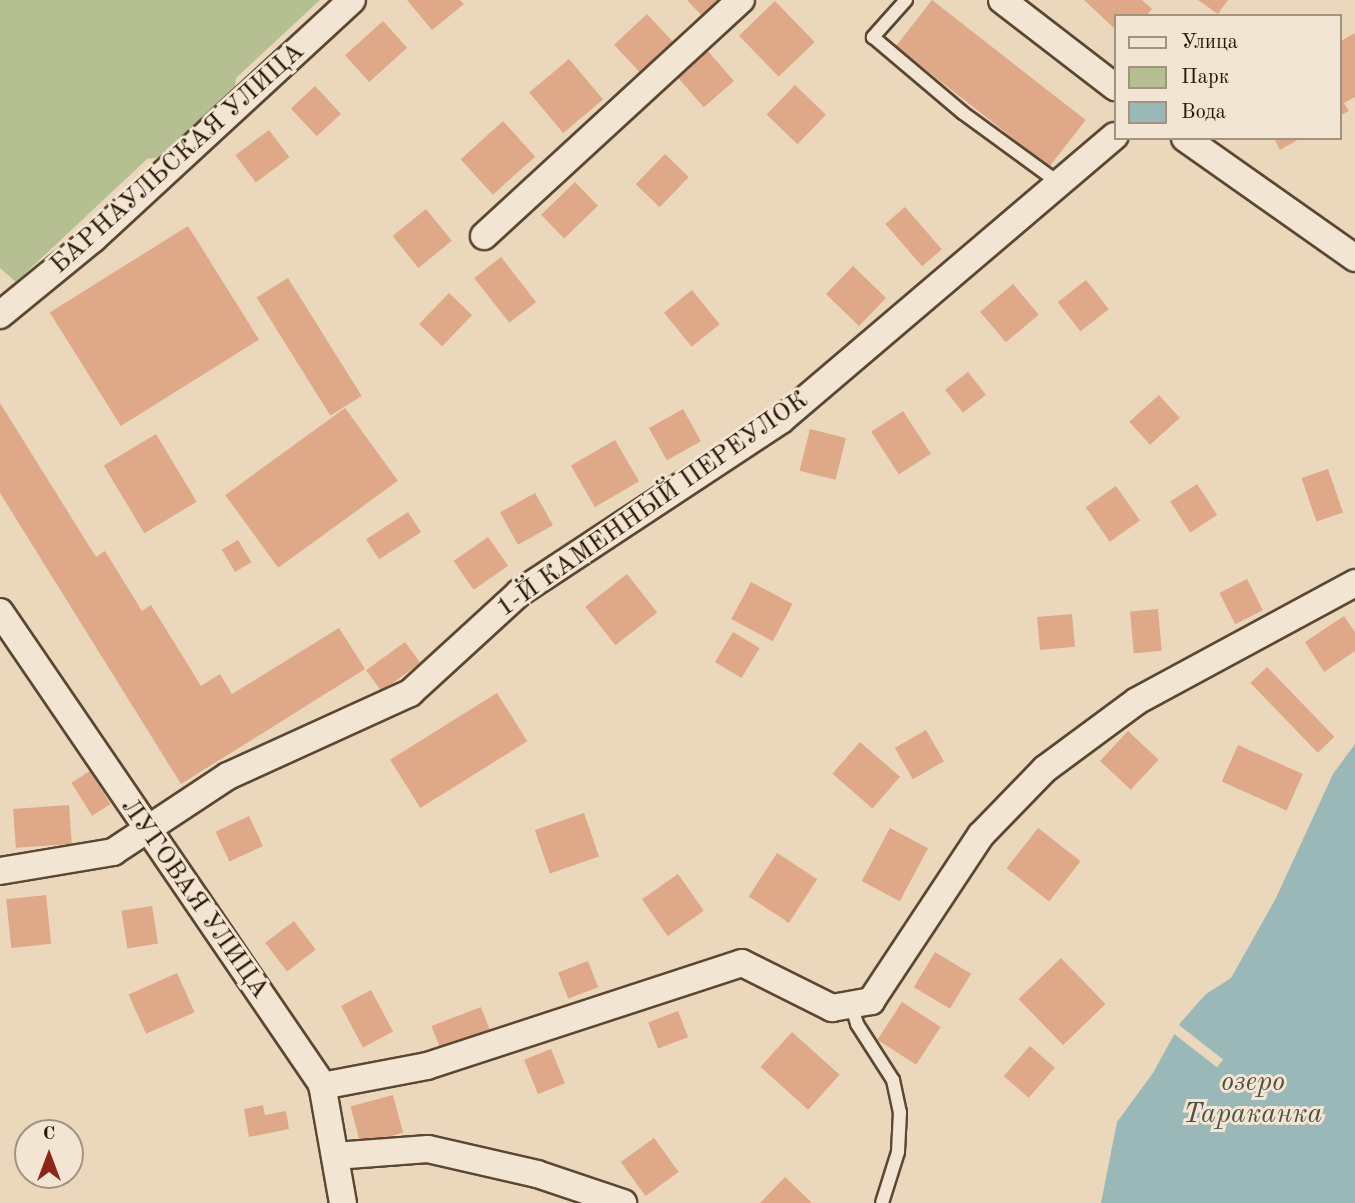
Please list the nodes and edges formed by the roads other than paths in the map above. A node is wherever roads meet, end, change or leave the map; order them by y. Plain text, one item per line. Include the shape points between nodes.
1 (352, 0) edge
2 (741, 0) edge
3 (906, 0) edge
4 (1002, 0) edge
5 (1114, 86) edge
6 (1114, 137) edge
7 (1188, 140) edge
8 (1059, 183) junction
9 (484, 236) dead end
10 (1355, 258) edge
11 (0, 315) edge
12 (1355, 583) edge
13 (0, 612) edge
14 (145, 830) junction
15 (0, 870) edge
16 (851, 1004) junction
17 (322, 1086) junction
18 (335, 1156) junction
19 (343, 1203) edge
20 (623, 1203) edge
21 (882, 1203) edge

1 - 11 street, БАРНАУЛЬСКАЯ УЛИЦА via 93,239
2 - 9 street
3 - 8 lane via 873,37 963,113
4 - 5 street
6 - 8 street, 1-Й КАМЕННЫЙ ПЕРЕУЛОК
7 - 10 street
8 - 14 street, 1-Й КАМЕННЫЙ ПЕРЕУЛОК via 781,420 519,593 410,693 228,776
12 - 16 street via 1137,701 1045,769 981,835 871,1001
13 - 14 street, ЛУГОВАЯ УЛИЦА
14 - 15 street, 1-Й КАМЕННЫЙ ПЕРЕУЛОК via 113,852
14 - 17 street, ЛУГОВАЯ УЛИЦА
16 - 17 street via 832,1008 742,962 426,1066
16 - 21 lane via 857,1024 892,1080 900,1112 898,1152
17 - 18 street, ЛУГОВАЯ УЛИЦА
18 - 19 street, ЛУГОВАЯ УЛИЦА
18 - 20 street via 428,1149 537,1174

